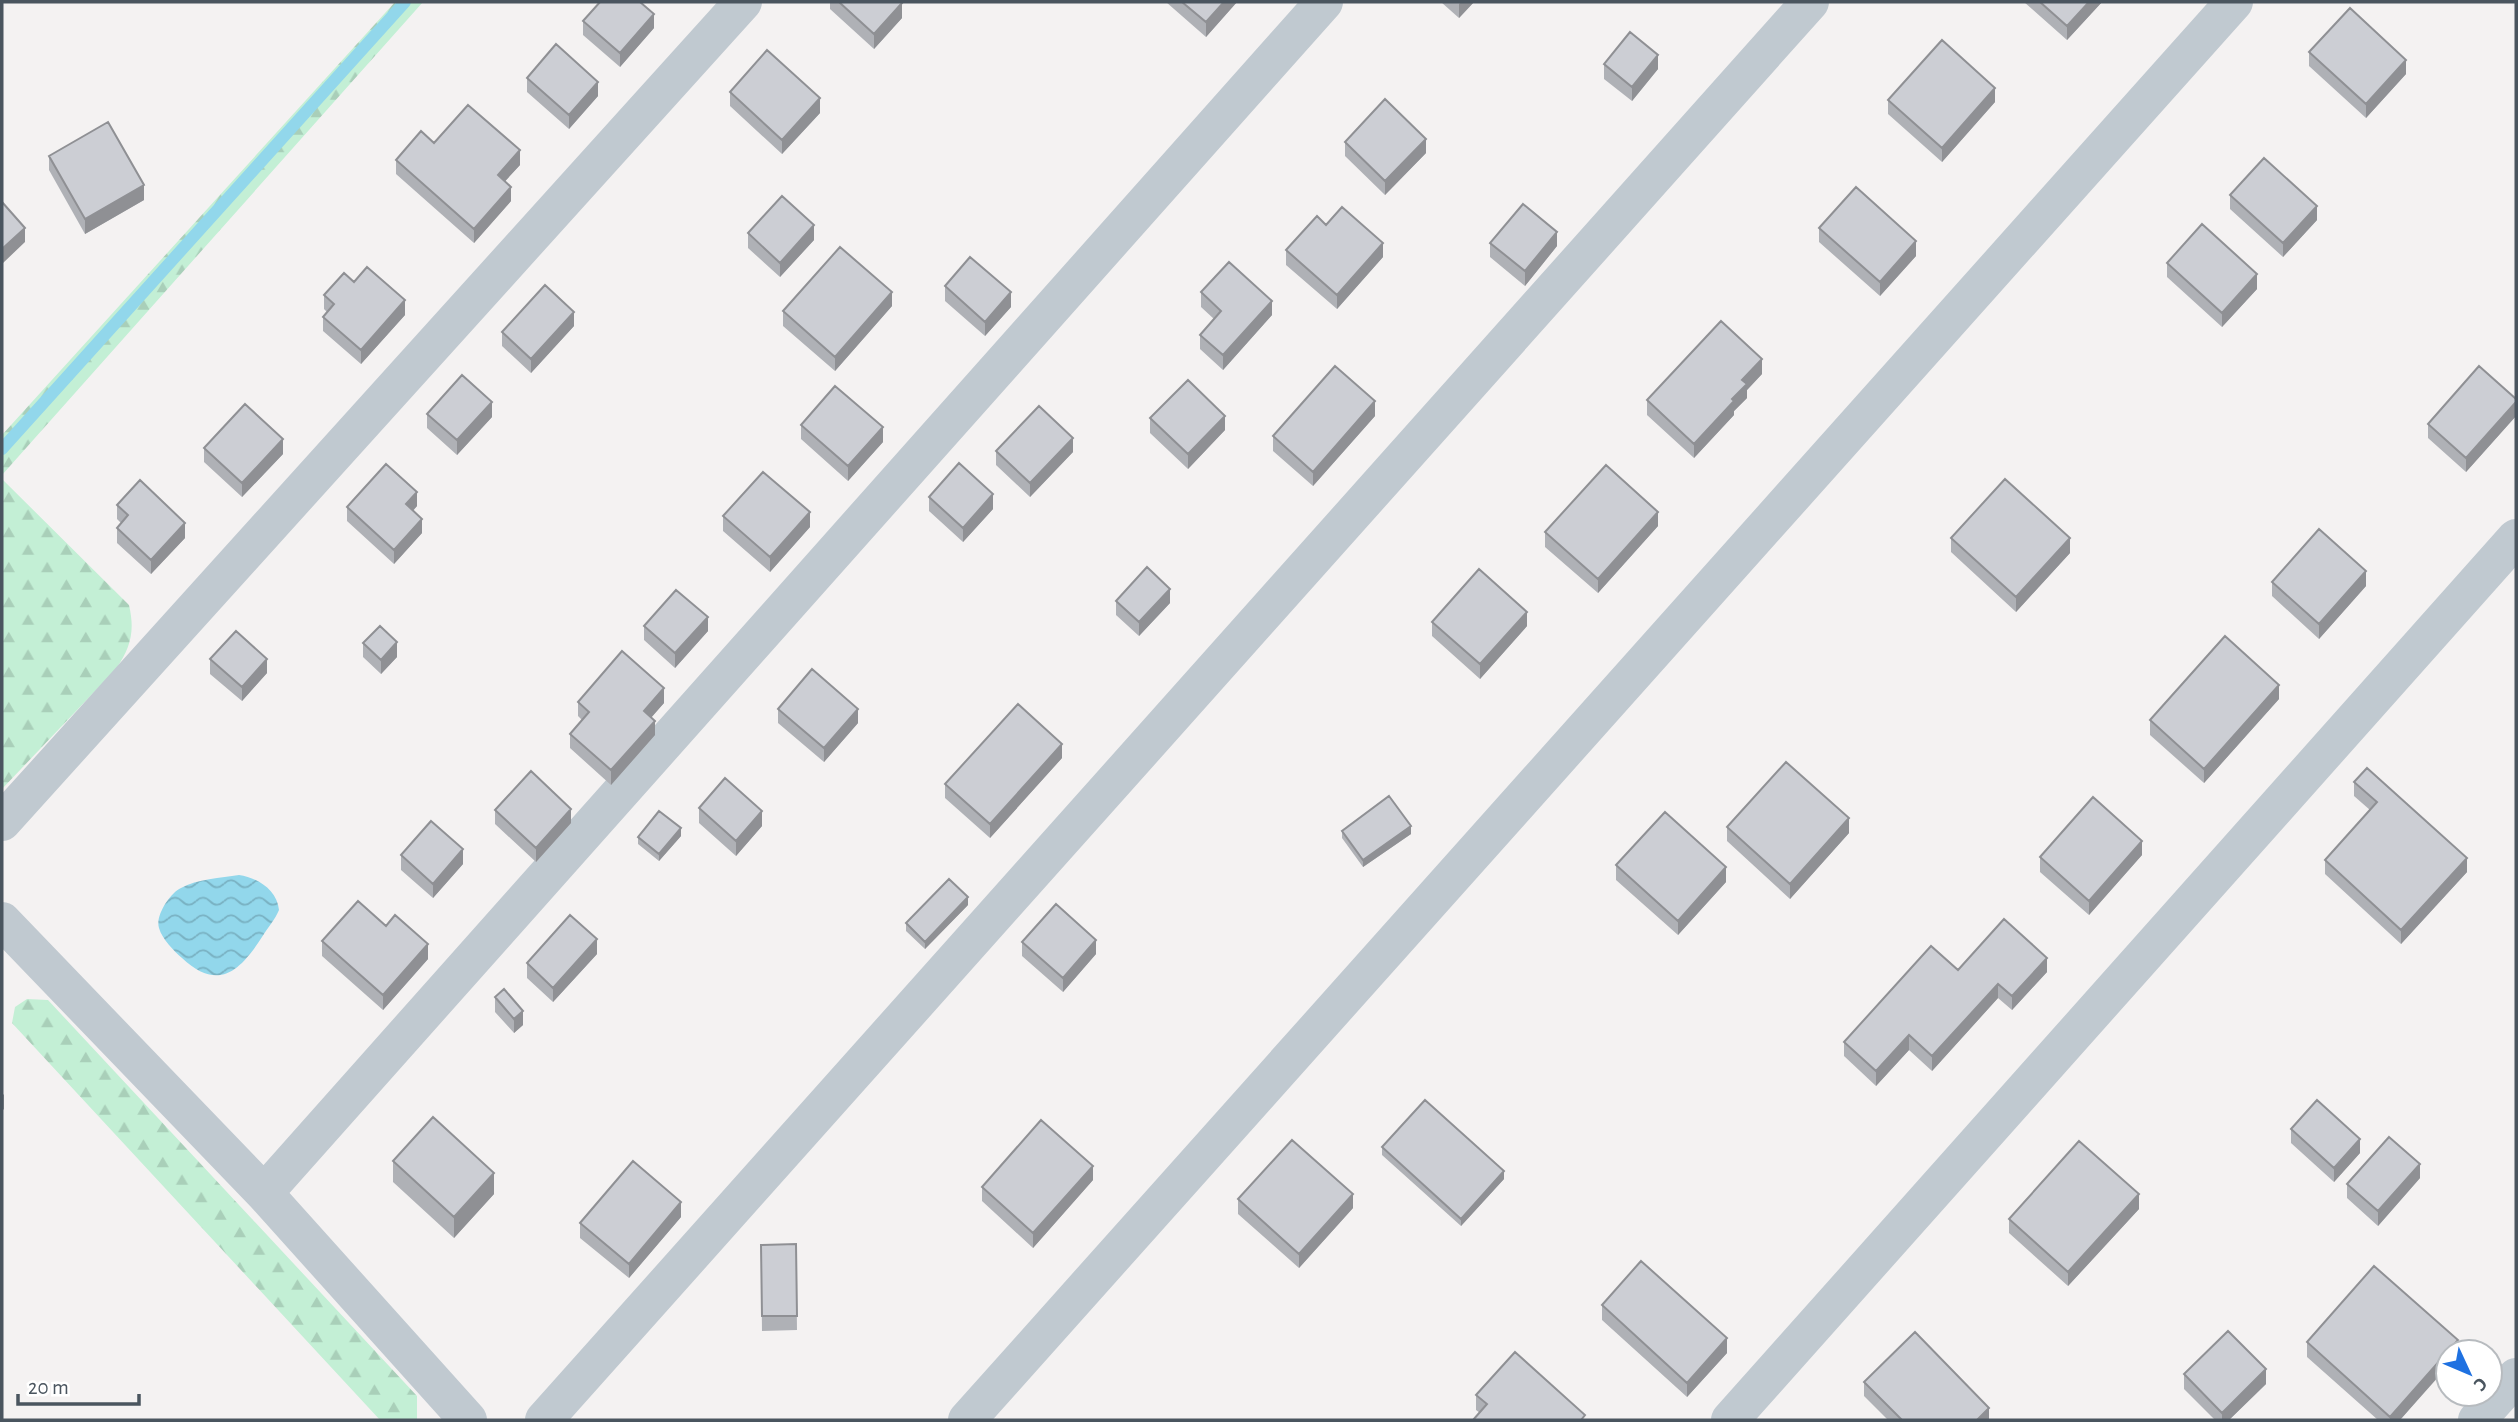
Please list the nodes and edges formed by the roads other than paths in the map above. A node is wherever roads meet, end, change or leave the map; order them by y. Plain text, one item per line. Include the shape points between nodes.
1 (743, 2) edge
2 (1324, 2) edge
3 (1810, 2) edge
4 (2234, 2) edge
5 (2516, 538) edge
6 (2, 822) edge
7 (2, 923) edge
8 (264, 1193) junction
9 (2516, 1377) edge
10 (468, 1420) edge
11 (544, 1420) edge
12 (967, 1420) edge
13 (1730, 1420) edge
14 (2477, 1420) edge

1 - 6 street
2 - 8 street
3 - 11 street
4 - 12 street
5 - 13 street
7 - 8 street
8 - 10 street
9 - 14 street

